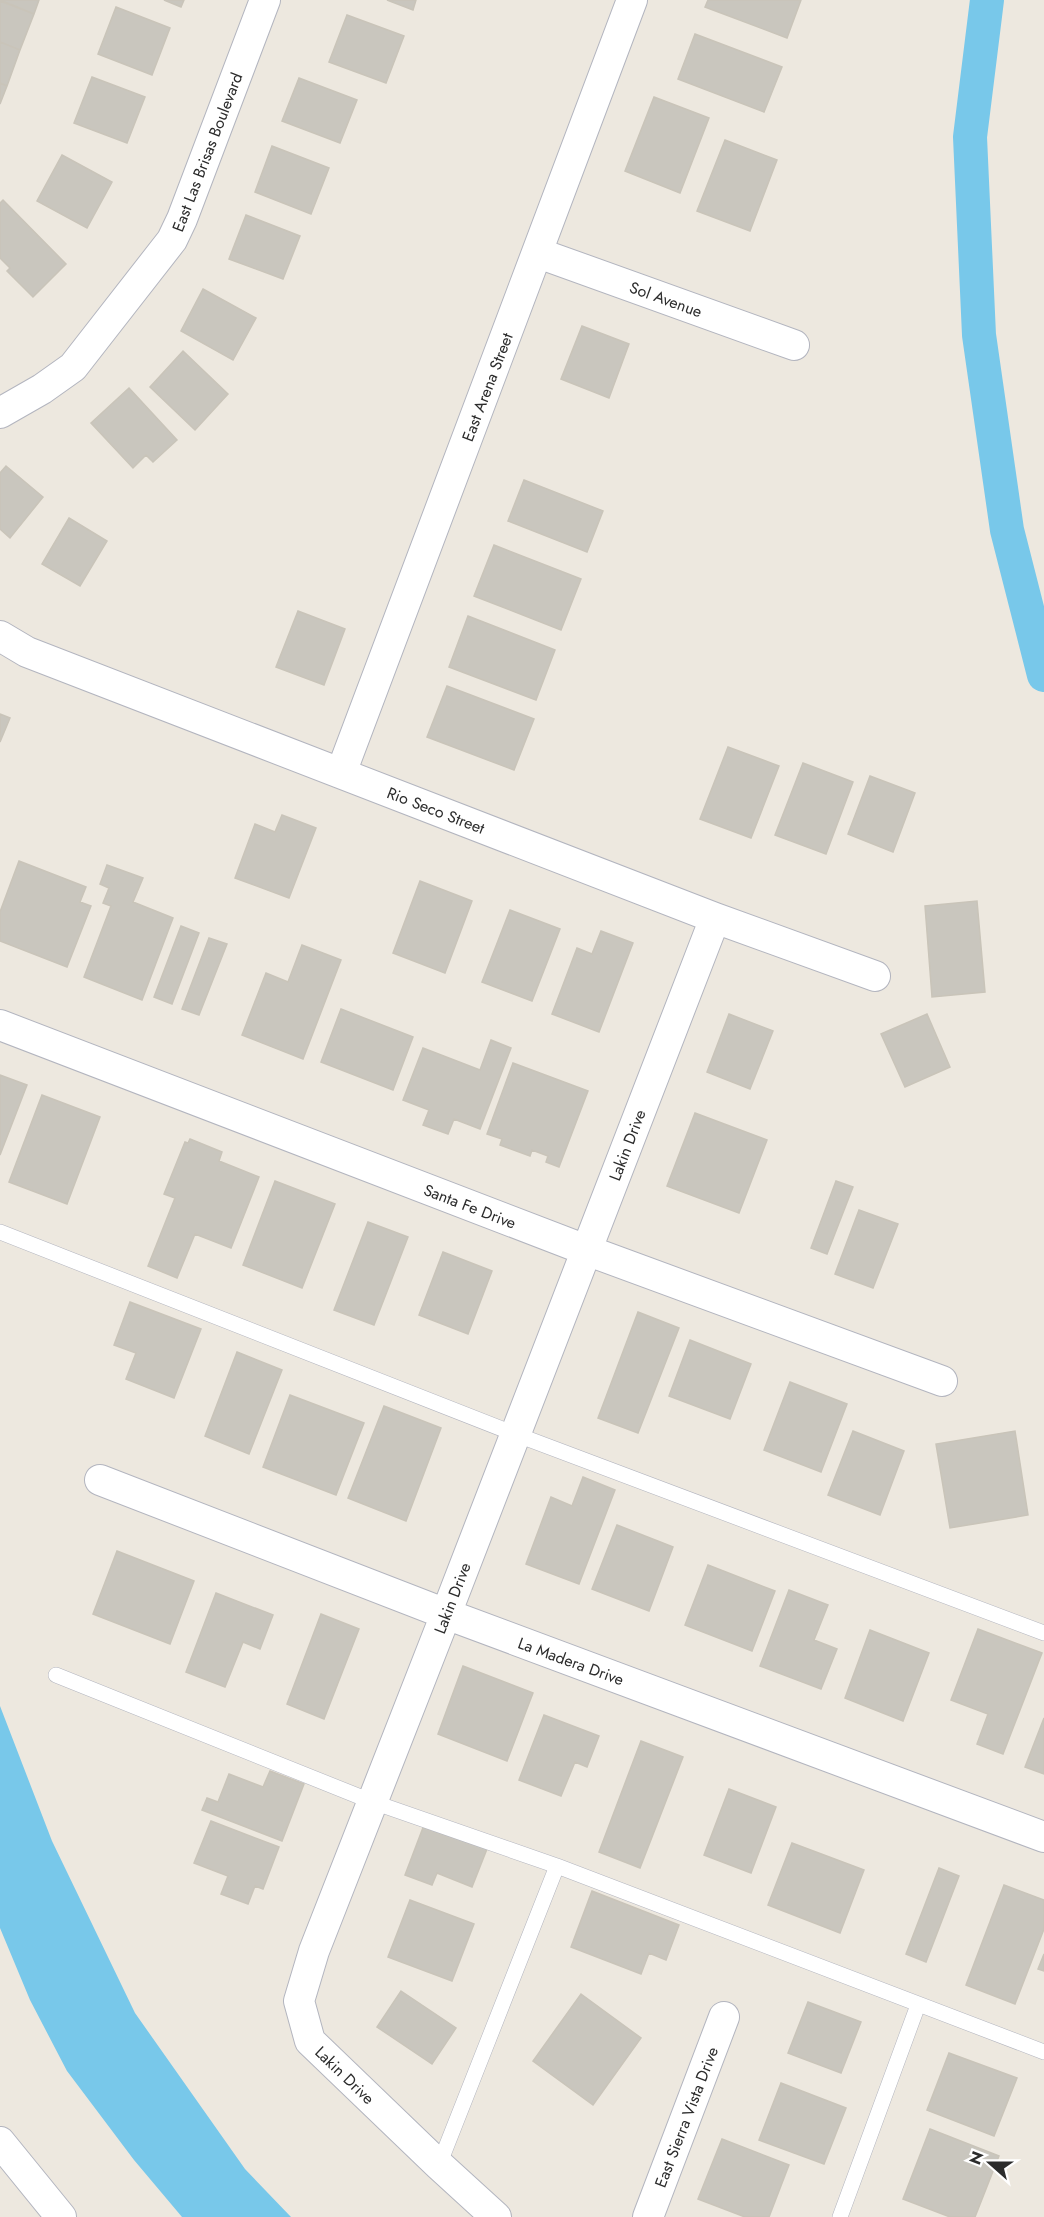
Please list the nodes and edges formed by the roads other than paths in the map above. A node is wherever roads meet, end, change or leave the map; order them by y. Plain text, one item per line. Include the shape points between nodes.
1 (265, 0) edge
2 (632, 0) edge
3 (538, 253) junction
4 (794, 345) dead end
5 (0, 414) edge
6 (0, 636) edge
7 (341, 773) junction
8 (715, 918) junction
9 (875, 976) dead end
10 (0, 1025) edge
11 (0, 1232) edge
12 (586, 1251) junction
13 (942, 1382) dead end
14 (514, 1434) junction
15 (100, 1480) dead end
16 (446, 1614) junction
17 (1044, 1633) edge
18 (56, 1675) dead end
19 (373, 1802) junction
20 (1044, 1837) edge
21 (557, 1866) junction
22 (918, 2005) junction
23 (724, 2017) dead end
24 (1044, 2052) edge
25 (0, 2142) edge
26 (439, 2165) junction
27 (61, 2217) edge
28 (496, 2217) edge
29 (648, 2217) edge
30 (840, 2217) edge

1 - 5 street, East Las Brisas Boulevard via 172,240 73,367
2 - 3 street, East Arena Street
3 - 4 street, Sol Avenue
3 - 7 street, East Arena Street
6 - 7 street, Rio Seco Street via 27,652
7 - 8 street, Rio Seco Street
8 - 9 street, Rio Seco Street
8 - 12 street, Lakin Drive
10 - 12 street, Santa Fe Drive
11 - 14 lane
12 - 13 street, Santa Fe Drive
12 - 14 street, Lakin Drive
14 - 16 street, Lakin Drive
14 - 17 lane
15 - 16 street, La Madera Drive
16 - 19 street, Lakin Drive
16 - 20 street, La Madera Drive
18 - 19 lane
19 - 21 lane
19 - 26 street, Lakin Drive via 314,1951 299,2001 310,2041
21 - 22 lane
21 - 26 lane
22 - 24 lane
22 - 30 lane
23 - 29 street, East Sierra Vista Drive
25 - 27 street
26 - 28 street, Lakin Drive

